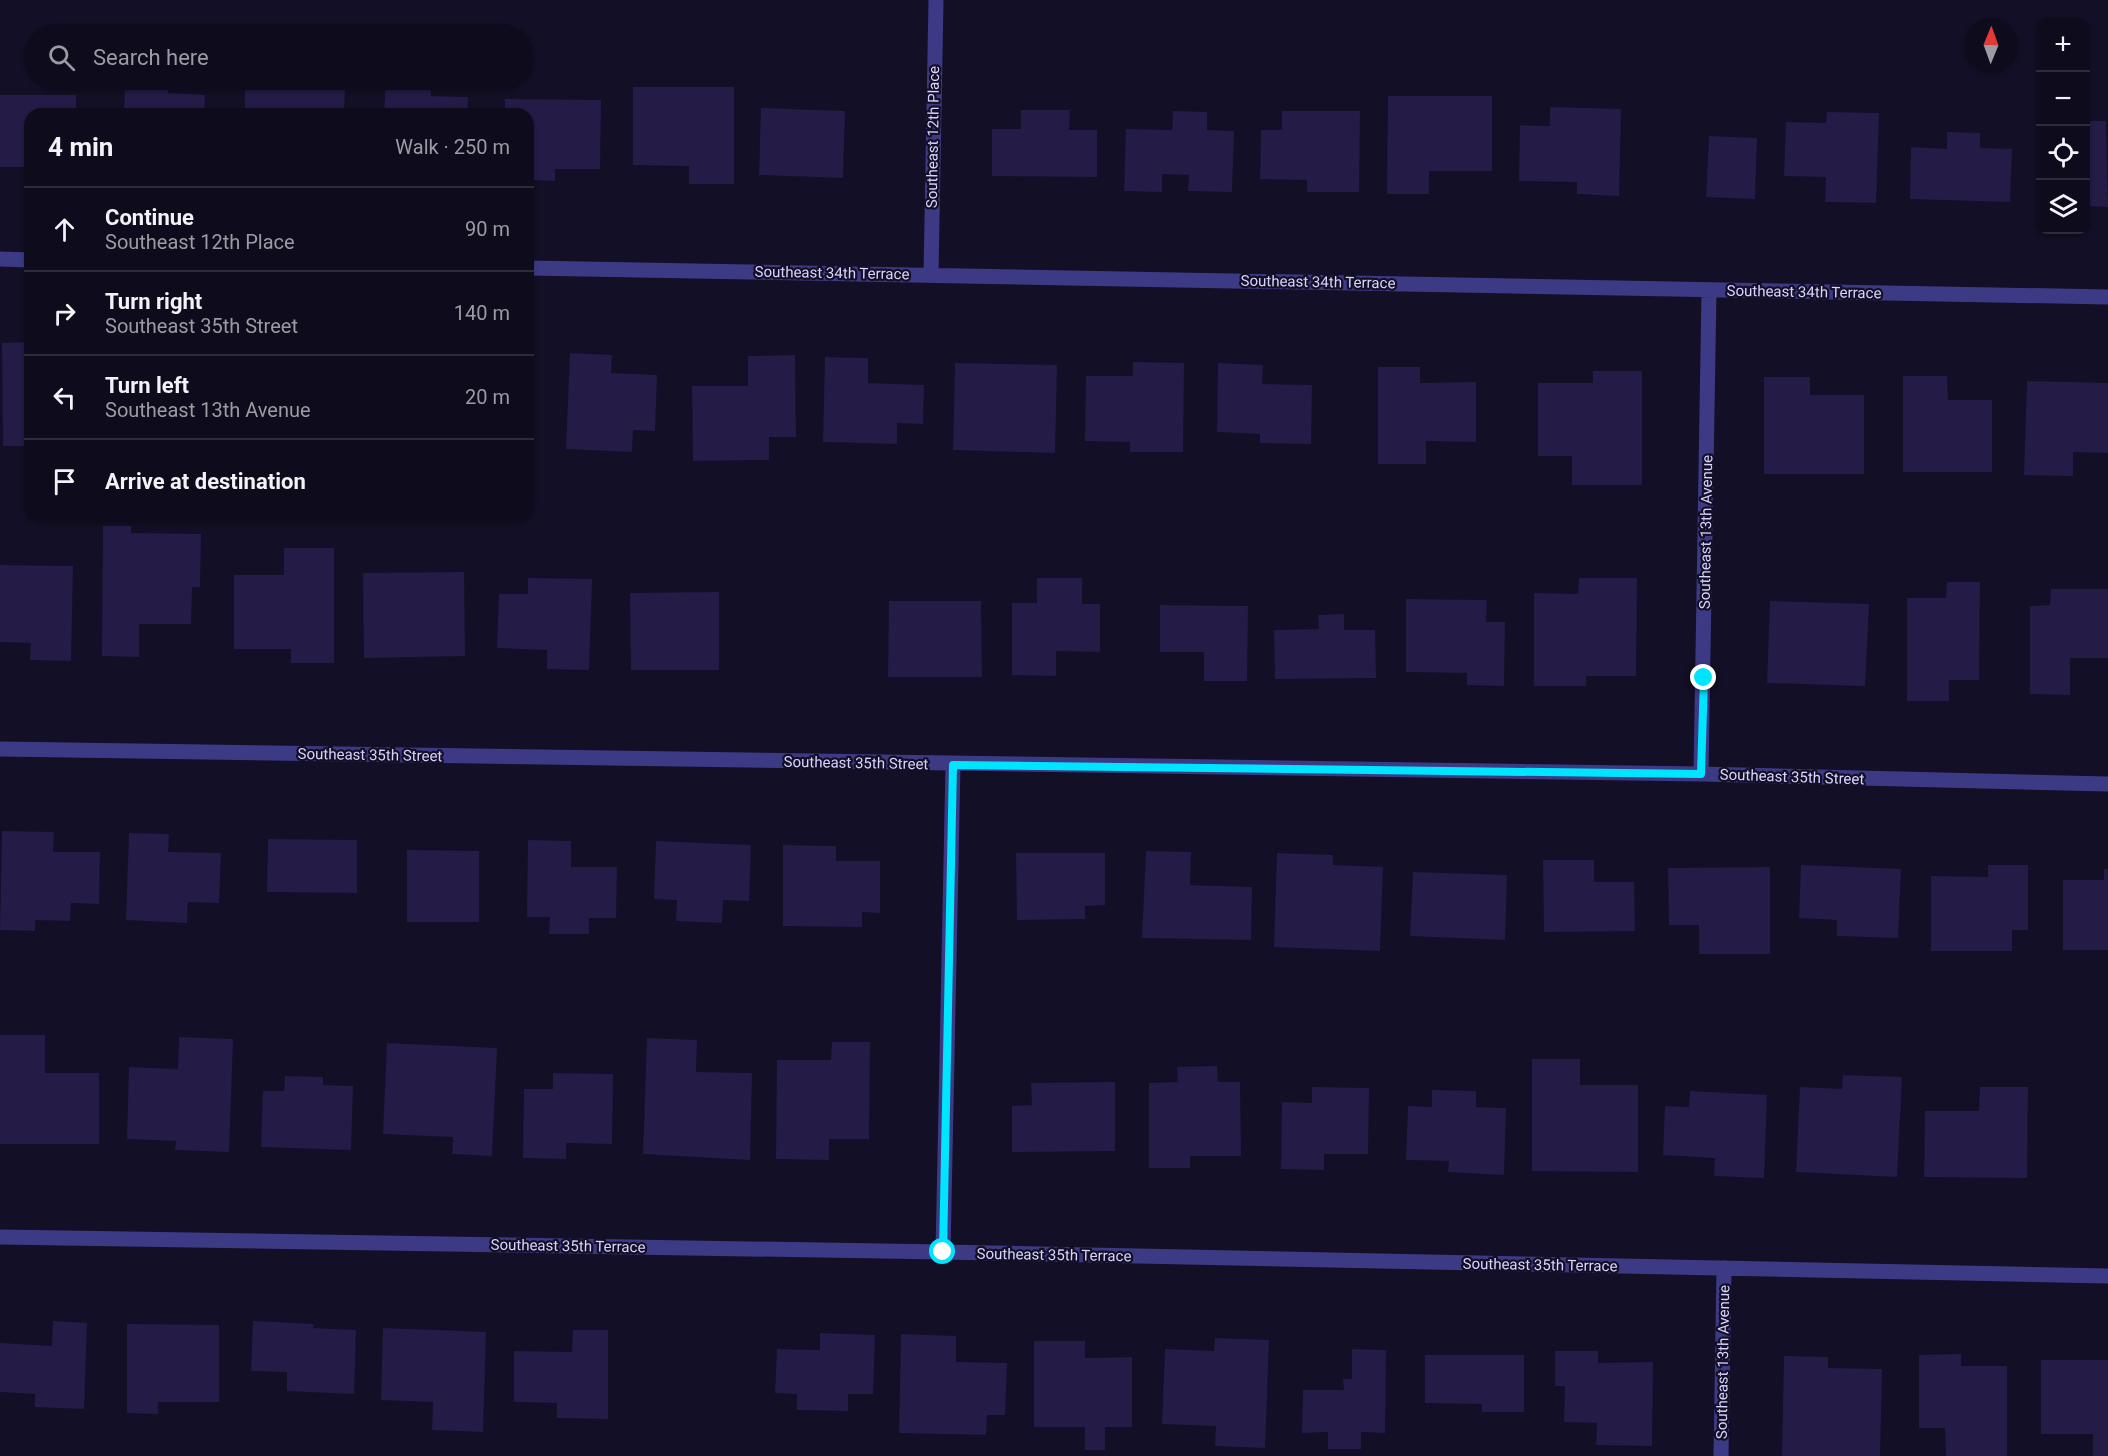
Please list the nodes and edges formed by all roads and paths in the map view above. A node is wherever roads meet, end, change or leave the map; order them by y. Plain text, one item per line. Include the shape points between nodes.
1 (936, 0) edge
2 (0, 259) edge
3 (24, 260) edge
4 (534, 268) edge
5 (931, 275) junction
6 (1708, 290) junction
7 (2108, 297) edge
8 (0, 749) edge
9 (953, 765) junction
10 (1701, 774) junction
11 (2108, 784) edge
12 (0, 1237) edge
13 (943, 1252) junction
14 (1724, 1268) junction
15 (2108, 1276) edge
16 (1721, 1456) edge

1 - 5 street, Southeast 12th Place
2 - 3 street
4 - 5 street, Southeast 34th Terrace
5 - 6 street, Southeast 34th Terrace
6 - 7 street, Southeast 34th Terrace
6 - 10 street, Southeast 13th Avenue
8 - 9 street, Southeast 35th Street
9 - 10 street, Southeast 35th Street
9 - 13 street
10 - 11 street, Southeast 35th Street
12 - 13 street, Southeast 35th Terrace
13 - 14 street, Southeast 35th Terrace
14 - 15 street, Southeast 35th Terrace
14 - 16 street, Southeast 13th Avenue

